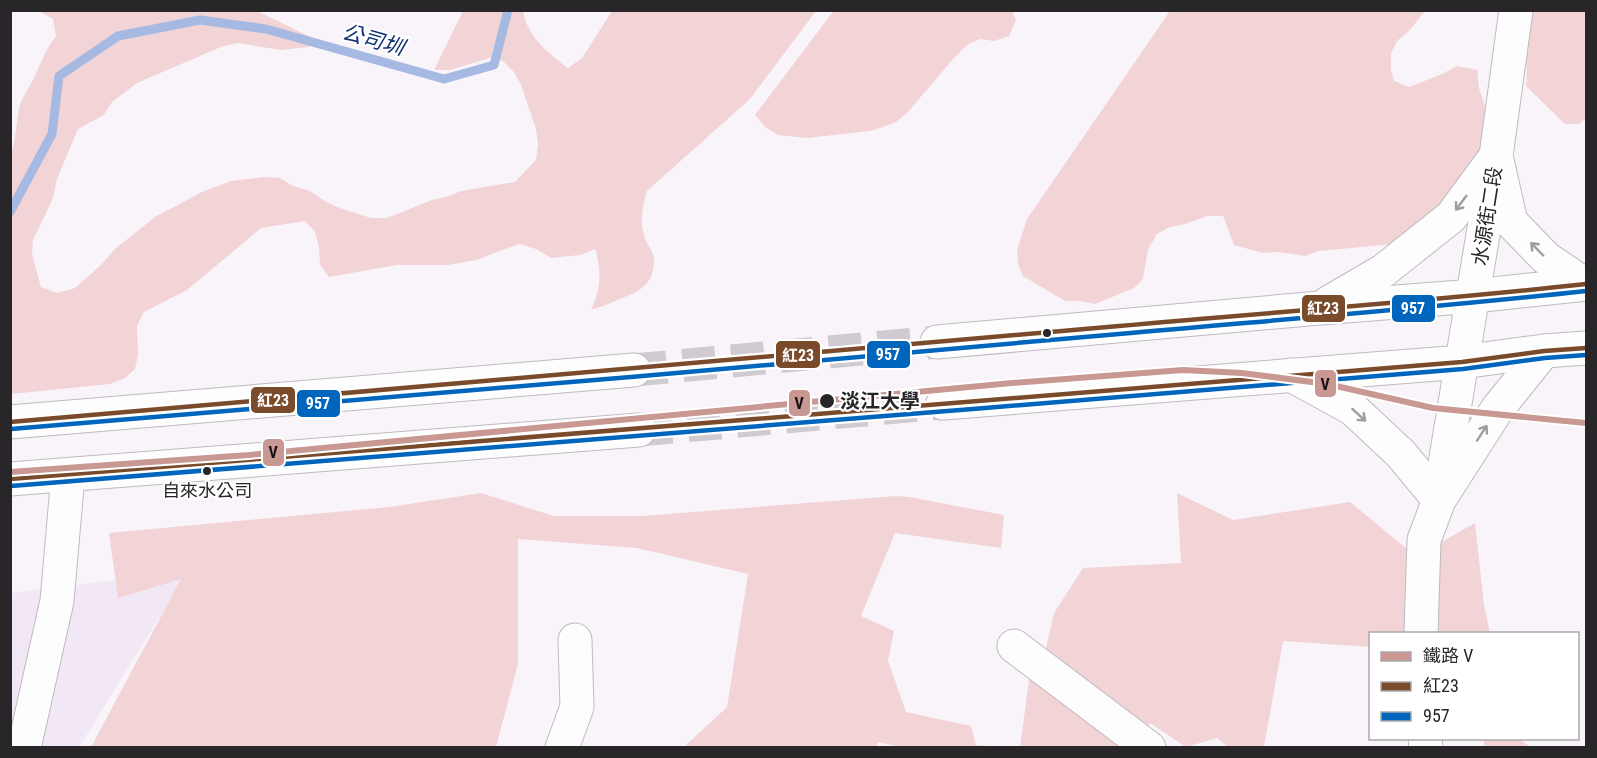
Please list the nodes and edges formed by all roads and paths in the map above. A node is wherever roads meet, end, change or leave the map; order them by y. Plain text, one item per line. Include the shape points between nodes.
1 (1516, 10) edge
2 (1496, 156) junction
3 (1585, 284) edge
4 (1474, 296) junction
5 (1320, 308) junction
6 (937, 342) tunnel mouth
7 (1587, 348) edge
8 (1544, 351) junction
9 (1462, 362) junction
10 (634, 370) tunnel mouth
11 (1291, 375) junction
12 (943, 403) tunnel mouth
13 (10, 422) edge
14 (639, 430) tunnel mouth
15 (68, 475) junction
16 (10, 479) edge
17 (1439, 500) junction
18 (1421, 632) edge
19 (575, 640) dead end
20 (1014, 646) dead end
21 (24, 747) edge
22 (562, 747) edge
23 (1149, 747) edge

1 - 2 main road, 水源街二段
3 -> 2 main road via 1546,258 1511,222
2 - 4 main road, 水源街二段
2 -> 5 main road via 1451,217 1383,271
3 - 4 main road
4 - 5 main road
4 - 9 main road, 水源街二段
5 - 6 main road
7 - 8 main road
8 - 9 main road
17 -> 8 main road via 1498,408
9 - 11 main road
9 - 17 main road, 水源街二段
10 - 13 main road
11 - 12 main road
11 -> 17 main road via 1353,409 1401,454
14 - 15 main road
15 - 16 main road
15 - 21 main road via 57,601
17 - 18 main road, 水源街二段 via 1424,540
19 - 22 main road via 576,707
20 - 23 main road

